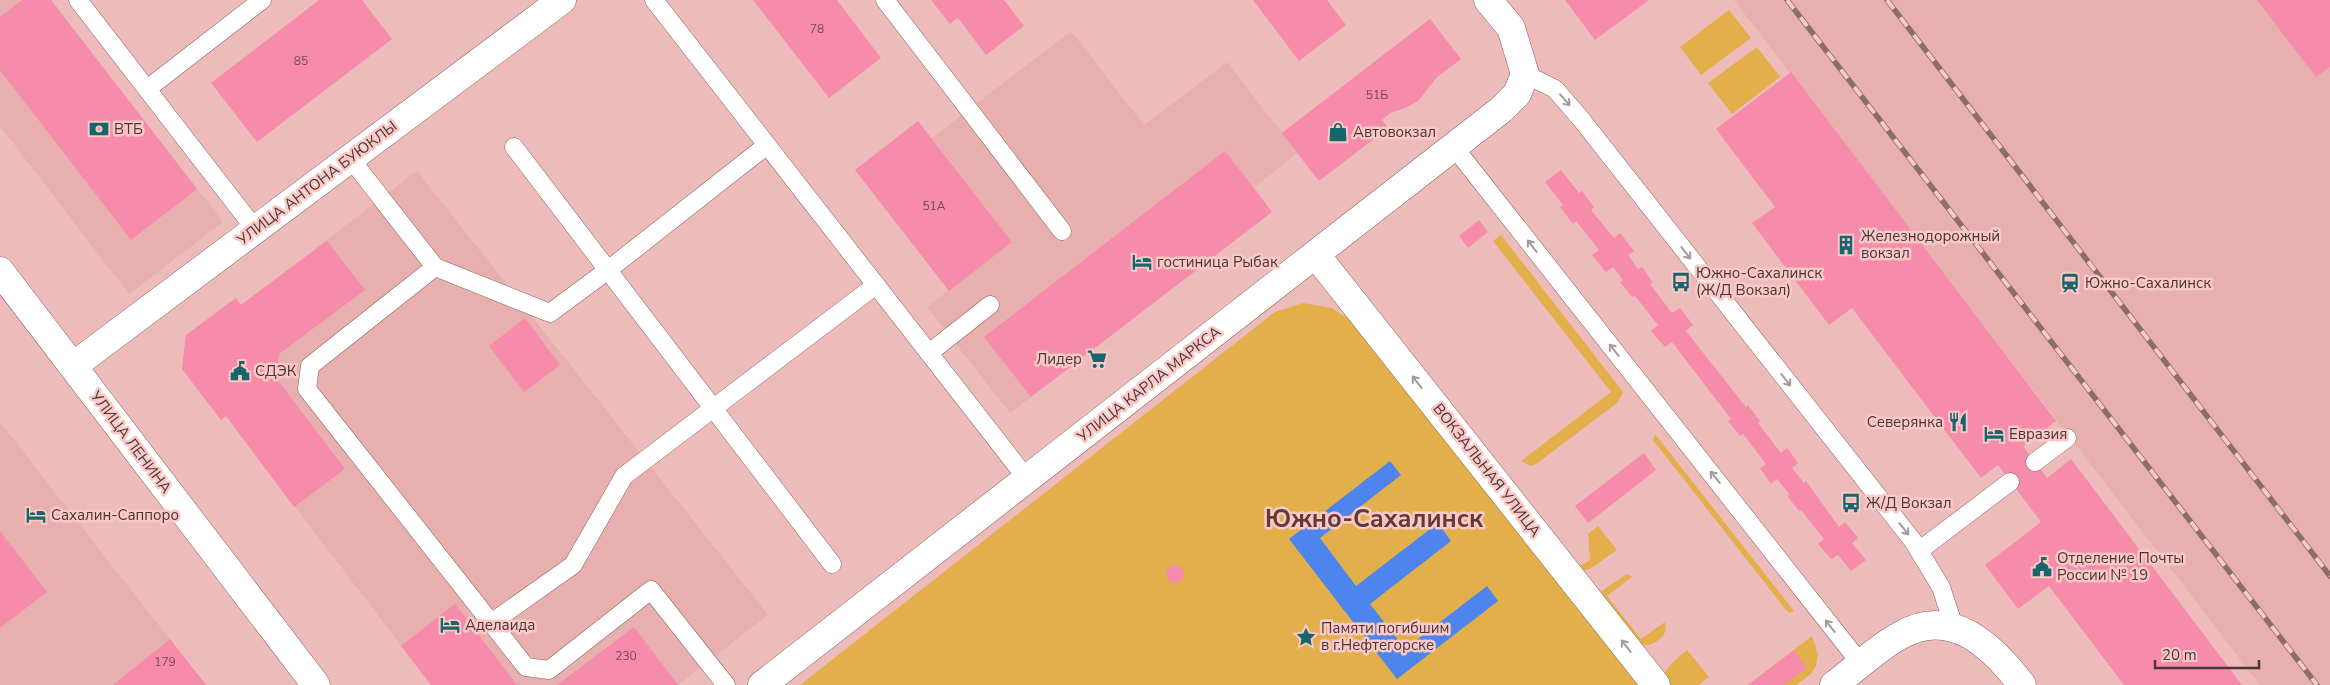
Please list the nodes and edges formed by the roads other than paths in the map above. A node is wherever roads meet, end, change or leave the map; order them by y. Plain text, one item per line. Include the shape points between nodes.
1 (78, 0) edge
2 (262, 0) edge
3 (562, 0) edge
4 (654, 0) edge
5 (885, 0) edge
6 (1488, 0) edge
7 (1525, 74) junction
8 (147, 89) junction
9 (767, 145) junction
10 (514, 147) dead end
11 (1454, 147) junction
12 (350, 158) junction
13 (255, 229) junction
14 (1062, 231) dead end
15 (1316, 255) junction
16 (435, 267) junction
17 (608, 270) junction
18 (0, 271) edge
19 (876, 285) junction
20 (990, 305) dead end
21 (929, 353) junction
22 (73, 366) junction
23 (714, 408) junction
24 (2067, 438) dead end
25 (2035, 462) dead end
26 (1027, 479) junction
27 (2010, 482) dead end
28 (1920, 550) junction
29 (832, 564) dead end
30 (492, 623) junction
31 (1954, 627) junction
32 (1861, 664) junction
33 (316, 685) edge
34 (726, 685) edge
35 (762, 685) edge
36 (1656, 685) edge
37 (1834, 685) edge
38 (2022, 685) edge

1 - 8 lane
2 - 8 lane
3 - 12 street, УЛИЦА АНТОНА БУЮКЛЫ
4 - 9 lane
5 - 14 lane
6 - 7 street via 1511,28
7 - 11 street, УЛИЦА КАРЛА МАРКСА via 1517,94
7 -> 28 lane via 1555,89 1581,119
8 - 13 lane
9 - 17 lane
9 - 19 lane
10 - 17 lane
11 - 15 street, УЛИЦА КАРЛА МАРКСА
32 -> 11 lane
12 - 13 street, УЛИЦА АНТОНА БУЮКЛЫ
12 - 16 lane
13 - 22 street, УЛИЦА АНТОНА БУЮКЛЫ
15 - 26 street, УЛИЦА КАРЛА МАРКСА
36 -> 15 street, ВОКЗАЛЬНАЯ УЛИЦА
16 - 17 lane via 550,313
16 - 30 lane via 310,366 307,388
17 - 23 lane
18 - 22 street, УЛИЦА ЛЕНИНА
19 - 21 lane
19 - 23 lane
20 - 21 lane
21 - 26 lane
22 - 33 street, УЛИЦА ЛЕНИНА
23 - 29 lane
23 - 30 lane via 624,476 573,565
24 - 25 lane
26 - 35 street, УЛИЦА КАРЛА МАРКСА
27 - 28 lane
28 - 31 lane via 1940,587
30 - 34 lane via 526,667 549,670 651,590
31 - 32 street via 1928,626 1902,634
31 - 38 street via 1984,643
32 - 37 street

